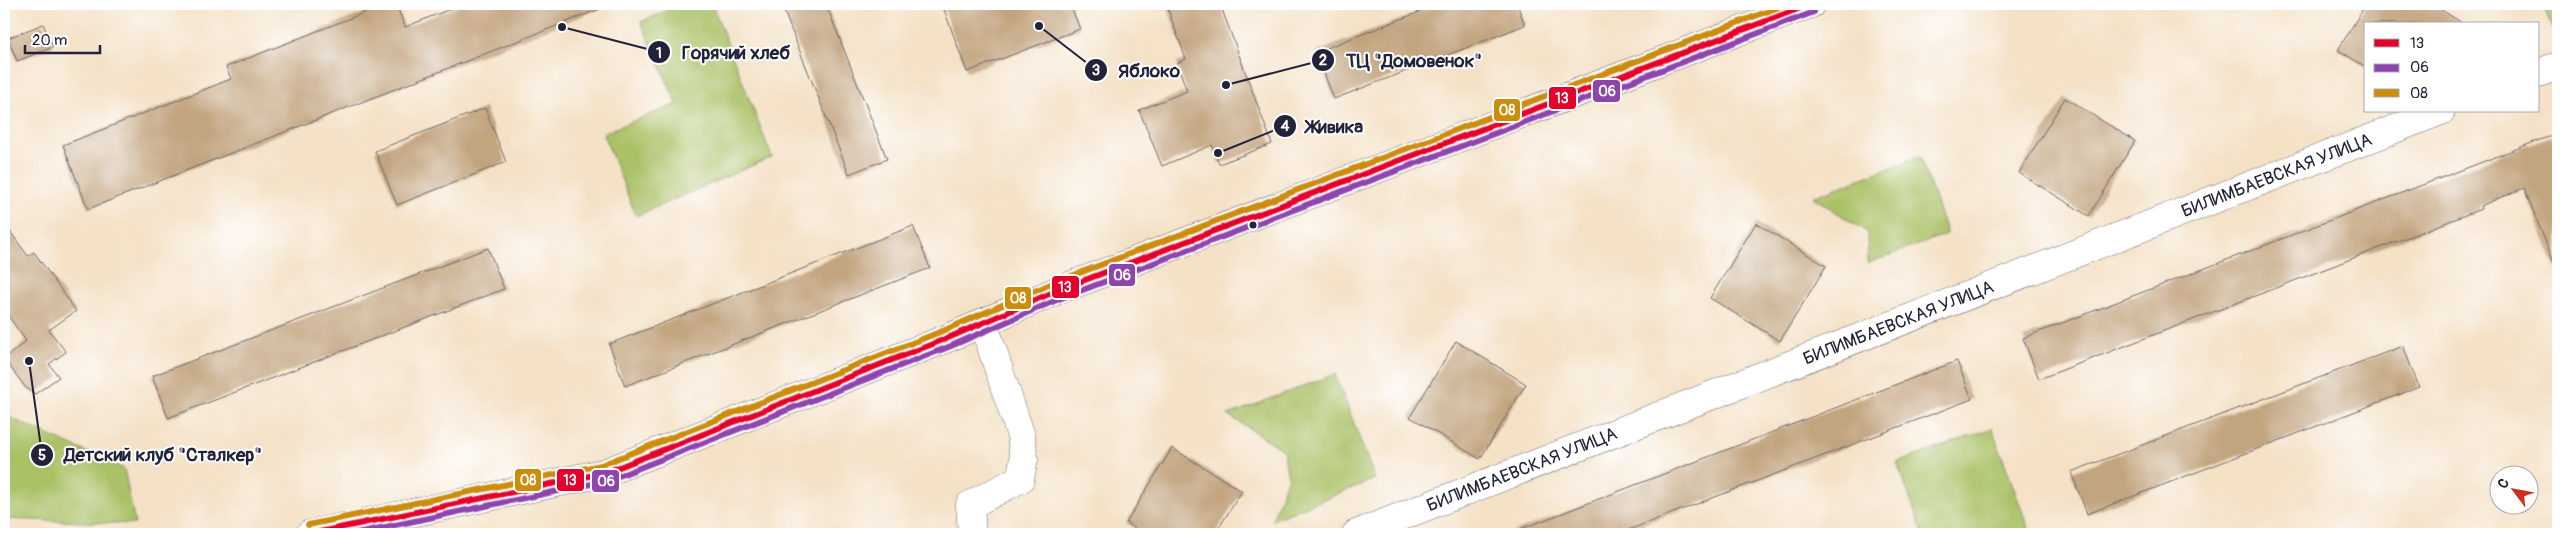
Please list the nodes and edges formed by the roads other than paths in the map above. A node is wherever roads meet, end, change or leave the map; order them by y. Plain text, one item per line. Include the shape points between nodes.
1 (1811, 4) edge
2 (2558, 66) edge
3 (2540, 72) edge
4 (2438, 112) edge
5 (983, 322) junction
6 (310, 534) edge
7 (972, 534) edge
8 (1356, 534) edge

1 - 5 main road via 1343,181
2 - 3 main road
4 - 8 main road, БИЛИМБАЕВСКАЯ УЛИЦА
5 - 6 main road via 604,473
5 - 7 main road via 1021,436 1024,459 1020,479 970,505

